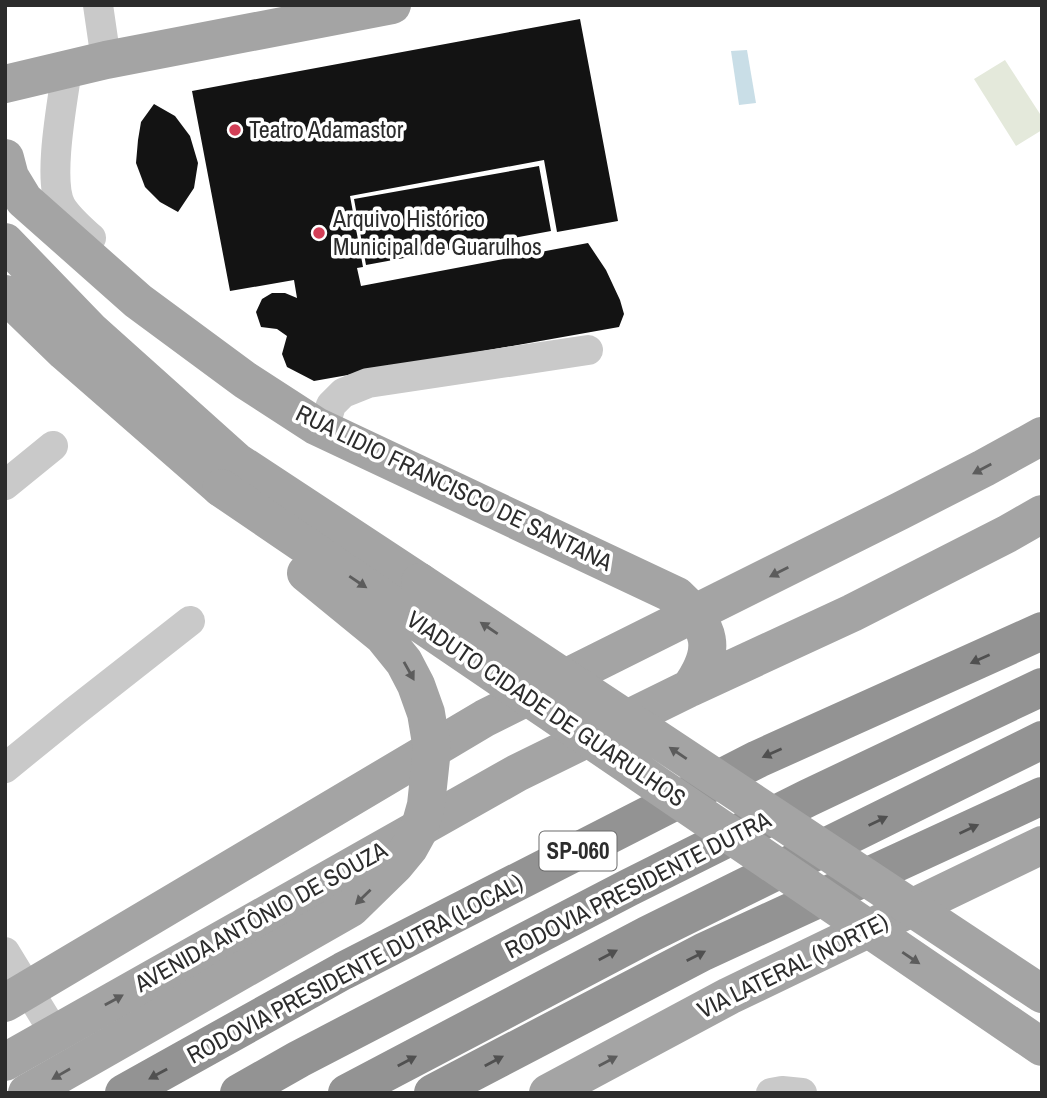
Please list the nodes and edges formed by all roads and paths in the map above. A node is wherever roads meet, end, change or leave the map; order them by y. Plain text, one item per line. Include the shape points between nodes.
1 (98, 5) edge
2 (393, 5) edge
3 (106, 60) junction
4 (67, 69) junction
5 (5, 84) edge
6 (5, 158) edge
7 (5, 242) edge
8 (5, 294) edge
9 (78, 342) junction
10 (588, 350) dead end
11 (320, 427) junction
12 (1042, 436) edge
13 (53, 446) dead end
14 (5, 485) edge
15 (220, 488) junction
16 (1042, 514) edge
17 (696, 614) junction
18 (190, 621) dead end
19 (1042, 631) edge
20 (1042, 687) edge
21 (690, 688) junction
22 (1042, 740) edge
23 (5, 768) edge
24 (1042, 796) edge
25 (1042, 845) edge
26 (5, 952) edge
27 (1042, 994) edge
28 (17, 996) edge
29 (55, 1034) junction
30 (1042, 1047) edge
31 (5, 1062) edge
32 (27, 1093) edge
33 (124, 1093) edge
34 (239, 1093) edge
35 (346, 1093) edge
36 (433, 1093) edge
37 (548, 1093) edge
38 (771, 1093) edge
39 (802, 1093) edge

1 - 3 street
2 - 3 main road
3 - 4 main road
4 - 5 main road
4 - 11 street via 56,165 57,192 66,213 191,323 291,394
6 - 11 main road, RUA LIDIO FRANCISCO DE SANTANA via 24,200 138,301 245,380
7 - 9 main road
8 - 9 main road
9 - 15 main road, VIADUTO CIDADE DE GUARULHOS
27 -> 9 main road, VIADUTO CIDADE DE GUARULHOS, bridge via 236,461
10 - 11 street via 368,383 344,393 331,405
11 - 17 main road, RUA LIDIO FRANCISCO DE SANTANA via 677,596
12 -> 17 main road
13 - 14 street
15 -> 30 main road, VIADUTO CIDADE DE GUARULHOS, bridge
15 -> 32 main road, bridge via 266,540 383,636 404,662 426,713 432,749 419,830 395,865 351,908
16 - 21 main road, AVENIDA ANTÔNIO DE SOUZA via 852,613
17 - 21 main road via 707,636 707,656
17 - 28 main road via 485,718
18 - 23 street
19 -> 33 highway, RODOVIA PRESIDENTE DUTRA (LOCAL) / SP-060 via 745,765 343,971
20 - 34 highway, RODOVIA PRESIDENTE DUTRA / SP-060 via 760,822
29 -> 21 main road, AVENIDA ANTÔNIO DE SOUZA via 517,773
35 -> 22 highway, RODOVIA PRESIDENTE DUTRA via 647,935
36 -> 24 highway via 703,952
37 -> 25 main road, VIA LATERAL (NORTE) via 729,996
26 - 28 street
28 - 29 street
29 - 31 main road, AVENIDA ANTÔNIO DE SOUZA
38 - 39 street

